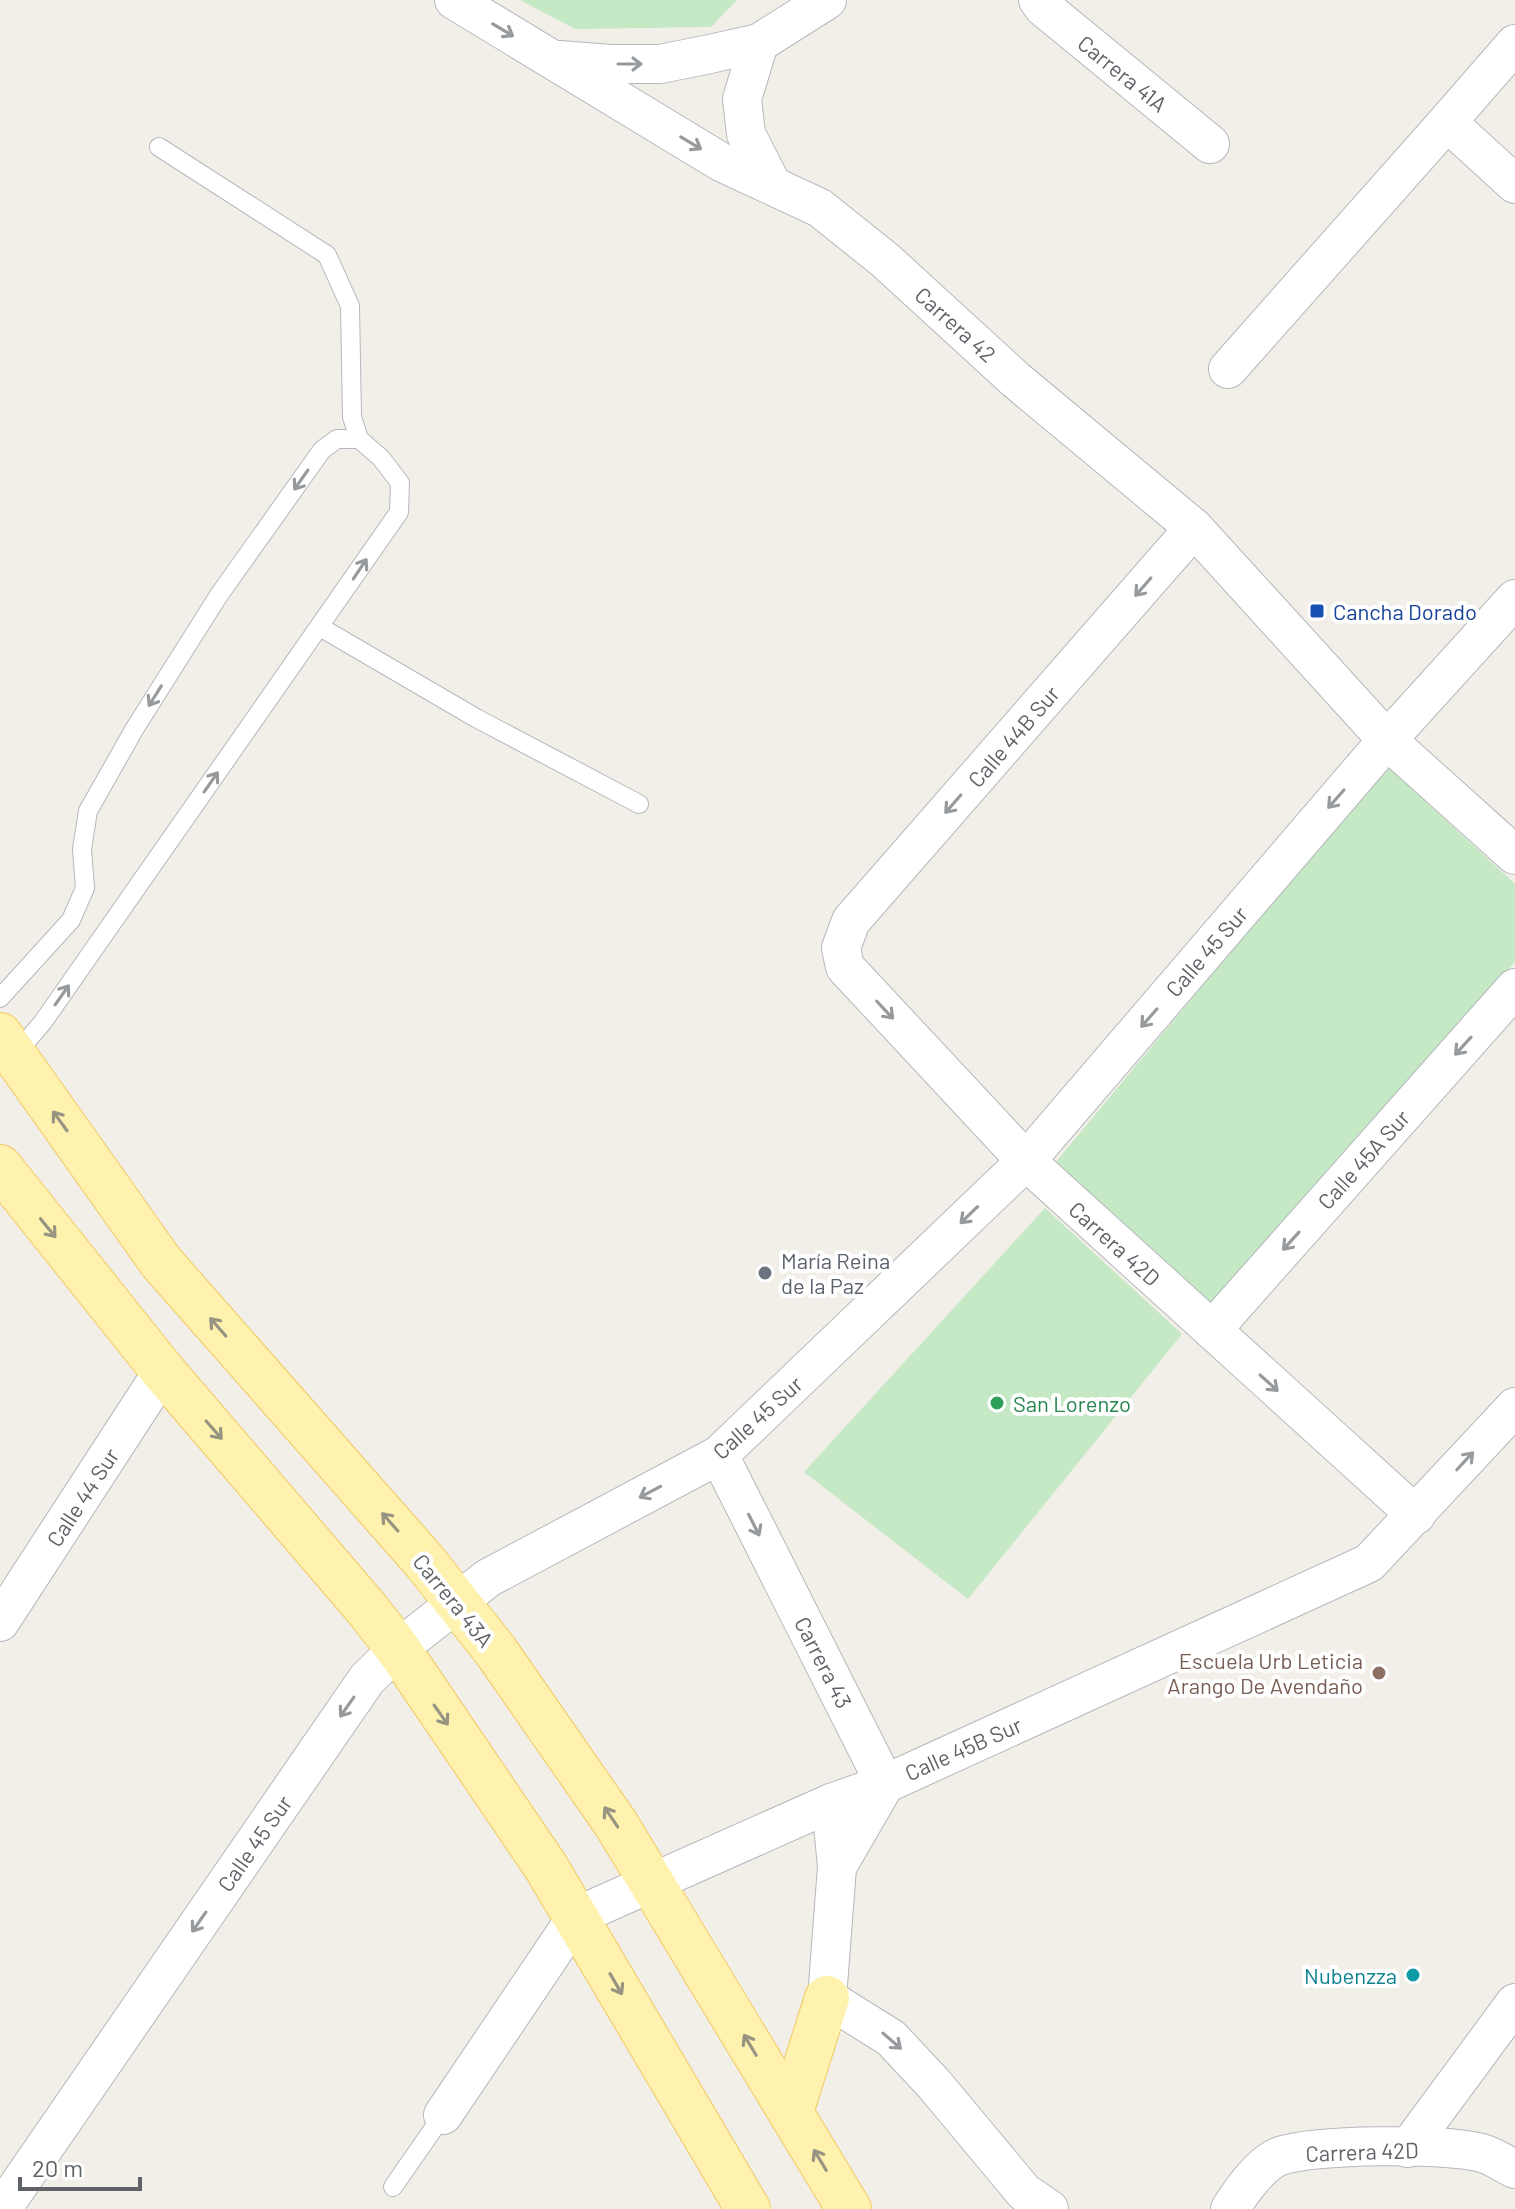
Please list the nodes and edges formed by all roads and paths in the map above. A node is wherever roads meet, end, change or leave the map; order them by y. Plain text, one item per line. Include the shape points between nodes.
1 (454, 0) edge
2 (827, 0) edge
3 (1038, 0) edge
4 (759, 43) junction
5 (1515, 44) edge
6 (552, 59) junction
7 (1447, 122) junction
8 (1210, 144) dead end
9 (159, 147) dead end
10 (1515, 184) edge
11 (772, 185) junction
12 (1228, 369) dead end
13 (359, 439) junction
14 (1194, 528) junction
15 (1515, 599) edge
16 (320, 627) junction
17 (1387, 740) junction
18 (639, 804) dead end
19 (1514, 854) edge
20 (841, 948) joint
21 (1515, 988) edge
22 (0, 998) edge
23 (7, 1046) edge
24 (1026, 1161) junction
25 (0, 1167) edge
26 (1212, 1330) junction
27 (163, 1371) junction
28 (1515, 1407) edge
29 (719, 1455) junction
30 (1416, 1515) junction
31 (458, 1603) junction
32 (0, 1622) edge
33 (398, 1649) junction
34 (885, 1784) junction
35 (831, 1803) junction
36 (837, 1867) junction
37 (653, 1883) junction
38 (577, 1916) junction
39 (827, 1998) junction
40 (1515, 2003) edge
41 (791, 2112) junction
42 (443, 2115) joint
43 (1408, 2148) junction
44 (1515, 2169) edge
45 (393, 2187) dead end
46 (2, 2209) edge
47 (748, 2209) edge
48 (849, 2209) edge
49 (1049, 2209) edge
50 (1230, 2209) edge

1 -> 6 street, Carrera 42
2 - 4 street
3 - 8 street, Carrera 41A
6 -> 4 street via 660,64
4 - 11 street via 742,99 746,134
5 - 7 street
6 -> 11 street, Carrera 42 via 721,162
7 - 10 street
7 - 12 street
9 - 13 lane via 327,255 350,306 352,417
11 - 14 street, Carrera 42 via 820,208 885,260 1016,380
16 -> 13 lane via 399,512 400,483
13 -> 22 lane via 337,439 322,450 219,595 88,811 82,849 85,888 71,920
14 - 17 street, Carrera 42
14 -> 20 street, Calle 44B Sur via 851,921
15 - 17 street, Calle 45 Sur
16 - 18 lane
23 -> 16 lane via 43,1022
17 - 19 street, Carrera 42
17 -> 24 street, Calle 45 Sur
20 -> 24 street, Carrera 42D via 845,967
21 -> 26 street, Calle 45A Sur
31 -> 23 main road, Carrera 43A via 161,1262
24 - 26 street, Carrera 42D
24 -> 29 street, Calle 45 Sur
25 -> 27 main road
26 -> 30 street, Carrera 42D
27 - 32 street, Calle 44 Sur
27 -> 33 main road
30 -> 28 street, Calle 45B Sur
29 -> 31 street, Calle 45 Sur via 488,1578
29 -> 34 street, Carrera 43
30 - 34 street, Calle 45B Sur via 1369,1563
31 - 33 street, Calle 45 Sur
37 -> 31 main road, Carrera 43A via 608,1811
33 -> 38 main road
33 -> 46 street, Calle 45 Sur via 367,1679
34 - 35 street, Calle 45B Sur
34 - 36 street
35 - 36 street
35 - 37 street, Calle 45B Sur
36 - 39 street
37 - 38 street, Calle 45B Sur
41 -> 37 main road, Carrera 43A
38 - 42 street
38 -> 47 main road
39 - 41 main road
39 -> 49 street via 891,2038 1024,2192
40 - 43 street
48 -> 41 main road, Carrera 43A
42 - 45 lane
43 - 44 street, Carrera 42D via 1484,2154
43 - 50 street, Carrera 42D via 1323,2149 1277,2157 1245,2186

